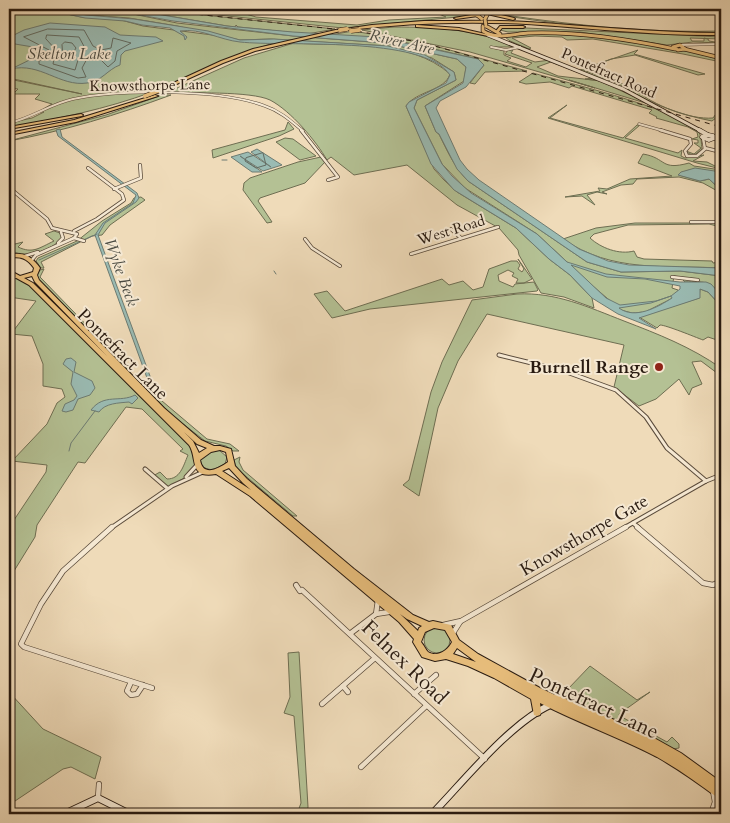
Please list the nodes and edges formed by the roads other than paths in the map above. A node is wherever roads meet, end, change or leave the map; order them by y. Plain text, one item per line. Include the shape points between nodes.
1 (459, 9) edge
2 (464, 9) edge
3 (481, 12) junction
4 (488, 13) junction
5 (476, 14) junction
6 (484, 19) junction
7 (484, 26) junction
8 (351, 30) junction
9 (622, 31) junction
10 (497, 32) junction
11 (488, 35) junction
12 (502, 35) junction
13 (721, 35) edge
14 (506, 41) junction
15 (721, 44) edge
16 (491, 47) dead end
17 (520, 47) junction
18 (675, 47) junction
19 (685, 47) junction
20 (721, 57) edge
21 (157, 93) junction
22 (127, 106) junction
23 (99, 111) junction
24 (9, 123) edge
25 (639, 124) dead end
26 (9, 128) edge
27 (700, 131) junction
28 (9, 133) edge
29 (708, 135) junction
30 (9, 138) edge
31 (703, 139) junction
32 (712, 139) junction
33 (721, 142) edge
34 (705, 148) junction
35 (721, 152) edge
36 (140, 165) dead end
37 (88, 168) dead end
38 (328, 180) dead end
39 (114, 189) junction
40 (12, 190) dead end
41 (691, 222) dead end
42 (721, 222) edge
43 (498, 227) dead end
44 (451, 229) dead end
45 (76, 233) junction
46 (62, 235) junction
47 (310, 237) dead end
48 (72, 238) junction
49 (462, 238) junction
50 (80, 239) junction
51 (84, 241) dead end
52 (9, 251) edge
53 (411, 254) dead end
54 (22, 255) junction
55 (9, 257) edge
56 (31, 261) junction
57 (340, 266) dead end
58 (9, 273) edge
59 (35, 273) junction
60 (672, 277) dead end
61 (14, 278) edge
62 (698, 280) dead end
63 (499, 355) dead end
64 (214, 448) junction
65 (197, 461) junction
66 (231, 463) junction
67 (145, 469) dead end
68 (206, 471) junction
69 (216, 471) junction
70 (721, 475) edge
71 (186, 477) junction
72 (706, 481) junction
73 (167, 488) junction
74 (633, 524) junction
75 (721, 581) edge
76 (296, 585) dead end
77 (378, 600) junction
78 (392, 612) junction
79 (376, 614) junction
80 (461, 621) junction
81 (428, 625) junction
82 (442, 625) junction
83 (351, 633) junction
84 (418, 638) junction
85 (455, 638) junction
86 (445, 656) junction
87 (375, 658) junction
88 (436, 675) dead end
89 (132, 682) junction
90 (142, 685) junction
91 (343, 686) junction
92 (152, 688) dead end
93 (348, 692) dead end
94 (558, 692) dead end
95 (414, 694) junction
96 (535, 696) junction
97 (563, 703) junction
98 (322, 704) dead end
99 (553, 705) junction
100 (426, 706) junction
101 (537, 712) junction
102 (485, 760) junction
103 (360, 767) dead end
104 (99, 784) dead end
105 (712, 786) junction
106 (721, 787) edge
107 (721, 794) edge
108 (97, 797) junction
109 (721, 810) edge
110 (64, 814) edge
111 (130, 814) edge
112 (432, 814) edge
113 (711, 814) edge
114 (718, 814) edge

1 - 5 main road
2 - 3 main road
3 - 4 main road
3 - 5 main road
4 - 6 main road
4 - 9 highway via 526,21
5 - 6 main road
5 - 8 highway via 388,22
6 - 7 main road, bridge
7 - 10 main road
7 - 11 main road via 483,31
8 - 9 highway via 466,23
8 - 9 highway via 406,23 466,22
8 - 11 highway via 424,26
8 - 21 highway via 275,46
8 - 21 highway, bridge via 320,33 267,46 222,62
9 - 10 highway via 506,27 499,28
9 - 13 highway
10 - 12 main road
10 - 18 main road via 576,32
11 - 12 main road
11 - 14 main road, Pontefract Road
12 - 14 main road
12 - 18 main road via 580,34
14 - 17 main road, Pontefract Road
15 - 19 street
16 - 17 street via 506,50
17 - 27 main road, Pontefract Road via 623,89
18 - 19 main road
18 - 19 street
19 - 20 main road
21 - 22 highway
21 - 23 highway, bridge
22 - 28 highway via 63,124
22 - 30 highway via 76,123
23 - 26 highway
23 - 28 highway
24 - 38 street, Knowsthorpe Lane via 30,118 63,102 92,96 146,93 237,96 263,104 298,125 338,177
25 - 34 street via 690,139 692,142 685,150 687,156 697,156
27 - 29 main road, Pontefract Road
27 - 31 main road
29 - 31 main road
29 - 32 main road, Pontefract Road
31 - 32 main road
31 - 34 street
32 - 33 main road
34 - 35 street
36 - 39 street via 142,176
37 - 39 street
39 - 45 street via 124,197 122,203
40 - 46 street
41 - 42 street
43 - 49 street, West Road
44 - 49 street
45 - 46 street
45 - 48 street
45 - 50 street
46 - 48 street
46 - 54 street via 58,243
47 - 57 street via 305,238 312,248
48 - 50 street
48 - 56 street via 36,255
49 - 53 street, West Road
50 - 51 street
52 - 54 highway
54 - 55 highway
54 - 56 highway
56 - 59 highway, Pontefract Lane via 37,268
58 - 61 highway, Pontefract Lane
59 - 61 highway
59 - 64 highway, Pontefract Lane via 38,282 156,404 199,442
60 - 62 street
61 - 65 highway, Pontefract Lane via 31,284 191,443 196,449
63 - 72 street via 564,371 616,390 646,417 667,448
64 - 65 highway
64 - 66 highway, Pontefract Lane via 230,452
65 - 68 highway
65 - 71 street
66 - 69 highway
66 - 81 highway via 234,471 245,481 351,572 410,618
67 - 73 street
68 - 69 highway
68 - 71 street
69 - 77 highway via 252,494
70 - 72 street, Knowsthorpe Gate
71 - 73 street
72 - 74 street, Knowsthorpe Gate
73 - 89 street via 78,555 63,571 21,644
74 - 75 street via 703,583 713,585
74 - 80 street, Knowsthorpe Gate
76 - 83 street, Felnex Road
77 - 78 highway
77 - 79 street
78 - 79 street
78 - 84 highway
79 - 83 street
80 - 82 street, Knowsthorpe Gate
80 - 85 street, Knowsthorpe Gate
81 - 82 highway
81 - 84 highway
82 - 85 highway via 448,627
83 - 87 street, Felnex Road via 352,638
84 - 86 highway via 418,646 424,654 436,658
85 - 86 highway
85 - 97 highway, Pontefract Lane via 499,671
86 - 96 highway, Pontefract Lane via 468,662
87 - 91 street
87 - 95 street, Felnex Road
88 - 95 street
89 - 90 street
89 - 90 street via 128,690 131,695
90 - 92 street
91 - 93 street
91 - 98 street
94 - 97 highway
95 - 100 street, Felnex Road
96 - 99 highway, Pontefract Lane
96 - 101 highway
97 - 106 highway, Pontefract Lane via 680,752
99 - 101 main road
99 - 105 highway, Pontefract Lane via 646,745
100 - 102 street, Felnex Road
100 - 103 street
101 - 102 main road
102 - 112 main road
104 - 108 street
105 - 107 highway, Pontefract Lane
105 - 113 street via 715,802
108 - 110 main road
108 - 111 main road via 105,798
109 - 114 street

